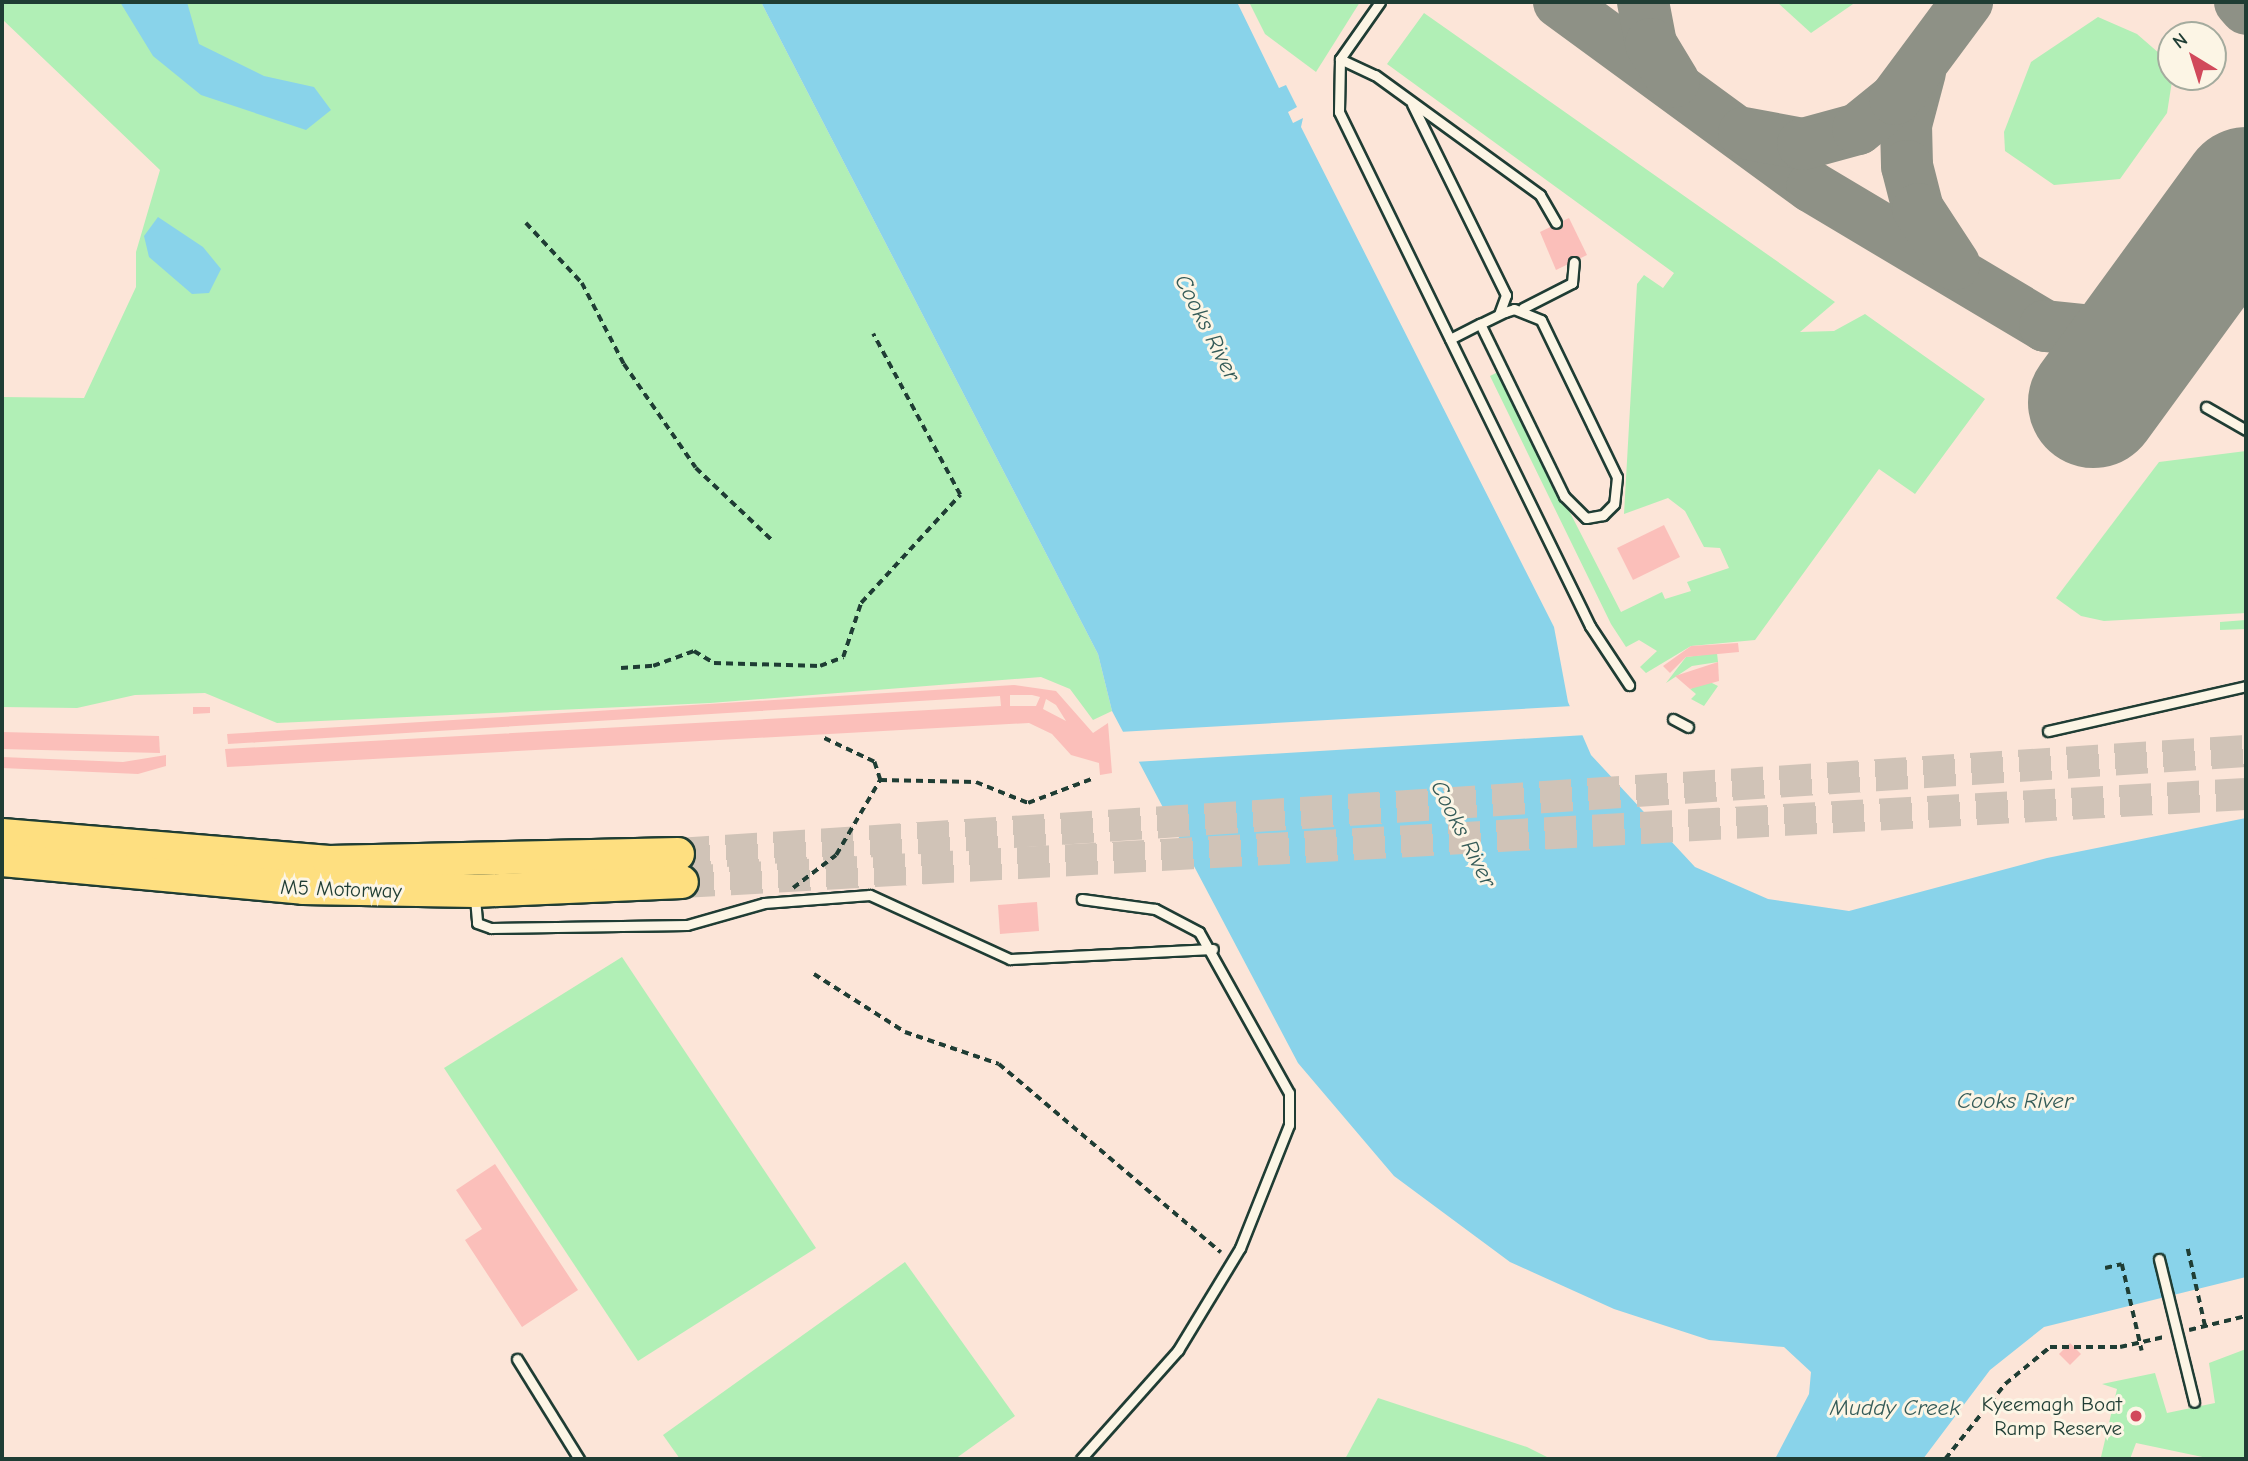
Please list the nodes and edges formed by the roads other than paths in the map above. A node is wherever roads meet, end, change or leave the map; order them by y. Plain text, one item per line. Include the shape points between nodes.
1 (1380, 2) edge
2 (1340, 58) junction
3 (1406, 98) junction
4 (1556, 223) dead end
5 (1574, 262) dead end
6 (1522, 309) junction
7 (1496, 316) junction
8 (1480, 324) junction
9 (1450, 339) junction
10 (2206, 407) dead end
11 (2246, 430) edge
12 (1629, 685) dead end
13 (2246, 686) edge
14 (1673, 719) dead end
15 (1688, 727) dead end
16 (2048, 731) dead end
17 (2, 835) edge
18 (2, 860) edge
19 (680, 868) tunnel mouth
20 (498, 878) junction
21 (1082, 899) dead end
22 (1213, 949) junction
23 (2159, 1259) dead end
24 (517, 1359) dead end
25 (2194, 1402) dead end
26 (579, 1459) edge
27 (1081, 1459) edge

1 - 2 lane
2 - 3 lane
2 - 9 lane via 1339,112
3 - 4 lane via 1540,195
3 - 7 lane via 1506,295
5 - 6 lane via 1572,283
6 - 7 lane
6 - 8 lane via 1536,314 1617,477 1614,504 1594,518 1579,514 1564,496
7 - 8 lane
8 - 9 lane
9 - 12 lane via 1590,626
10 - 11 lane
13 - 16 lane
14 - 15 lane
17 - 20 highway, M5 Motorway
18 - 20 highway, M5 Motorway via 230,884
19 - 20 highway, M5 Motorway
20 - 22 lane via 477,923 491,928 687,925 792,901 892,900 1010,960
21 - 22 lane via 1176,917
22 - 27 lane via 1289,1093 1285,1134 1230,1261 1178,1350
23 - 25 lane
24 - 26 lane

